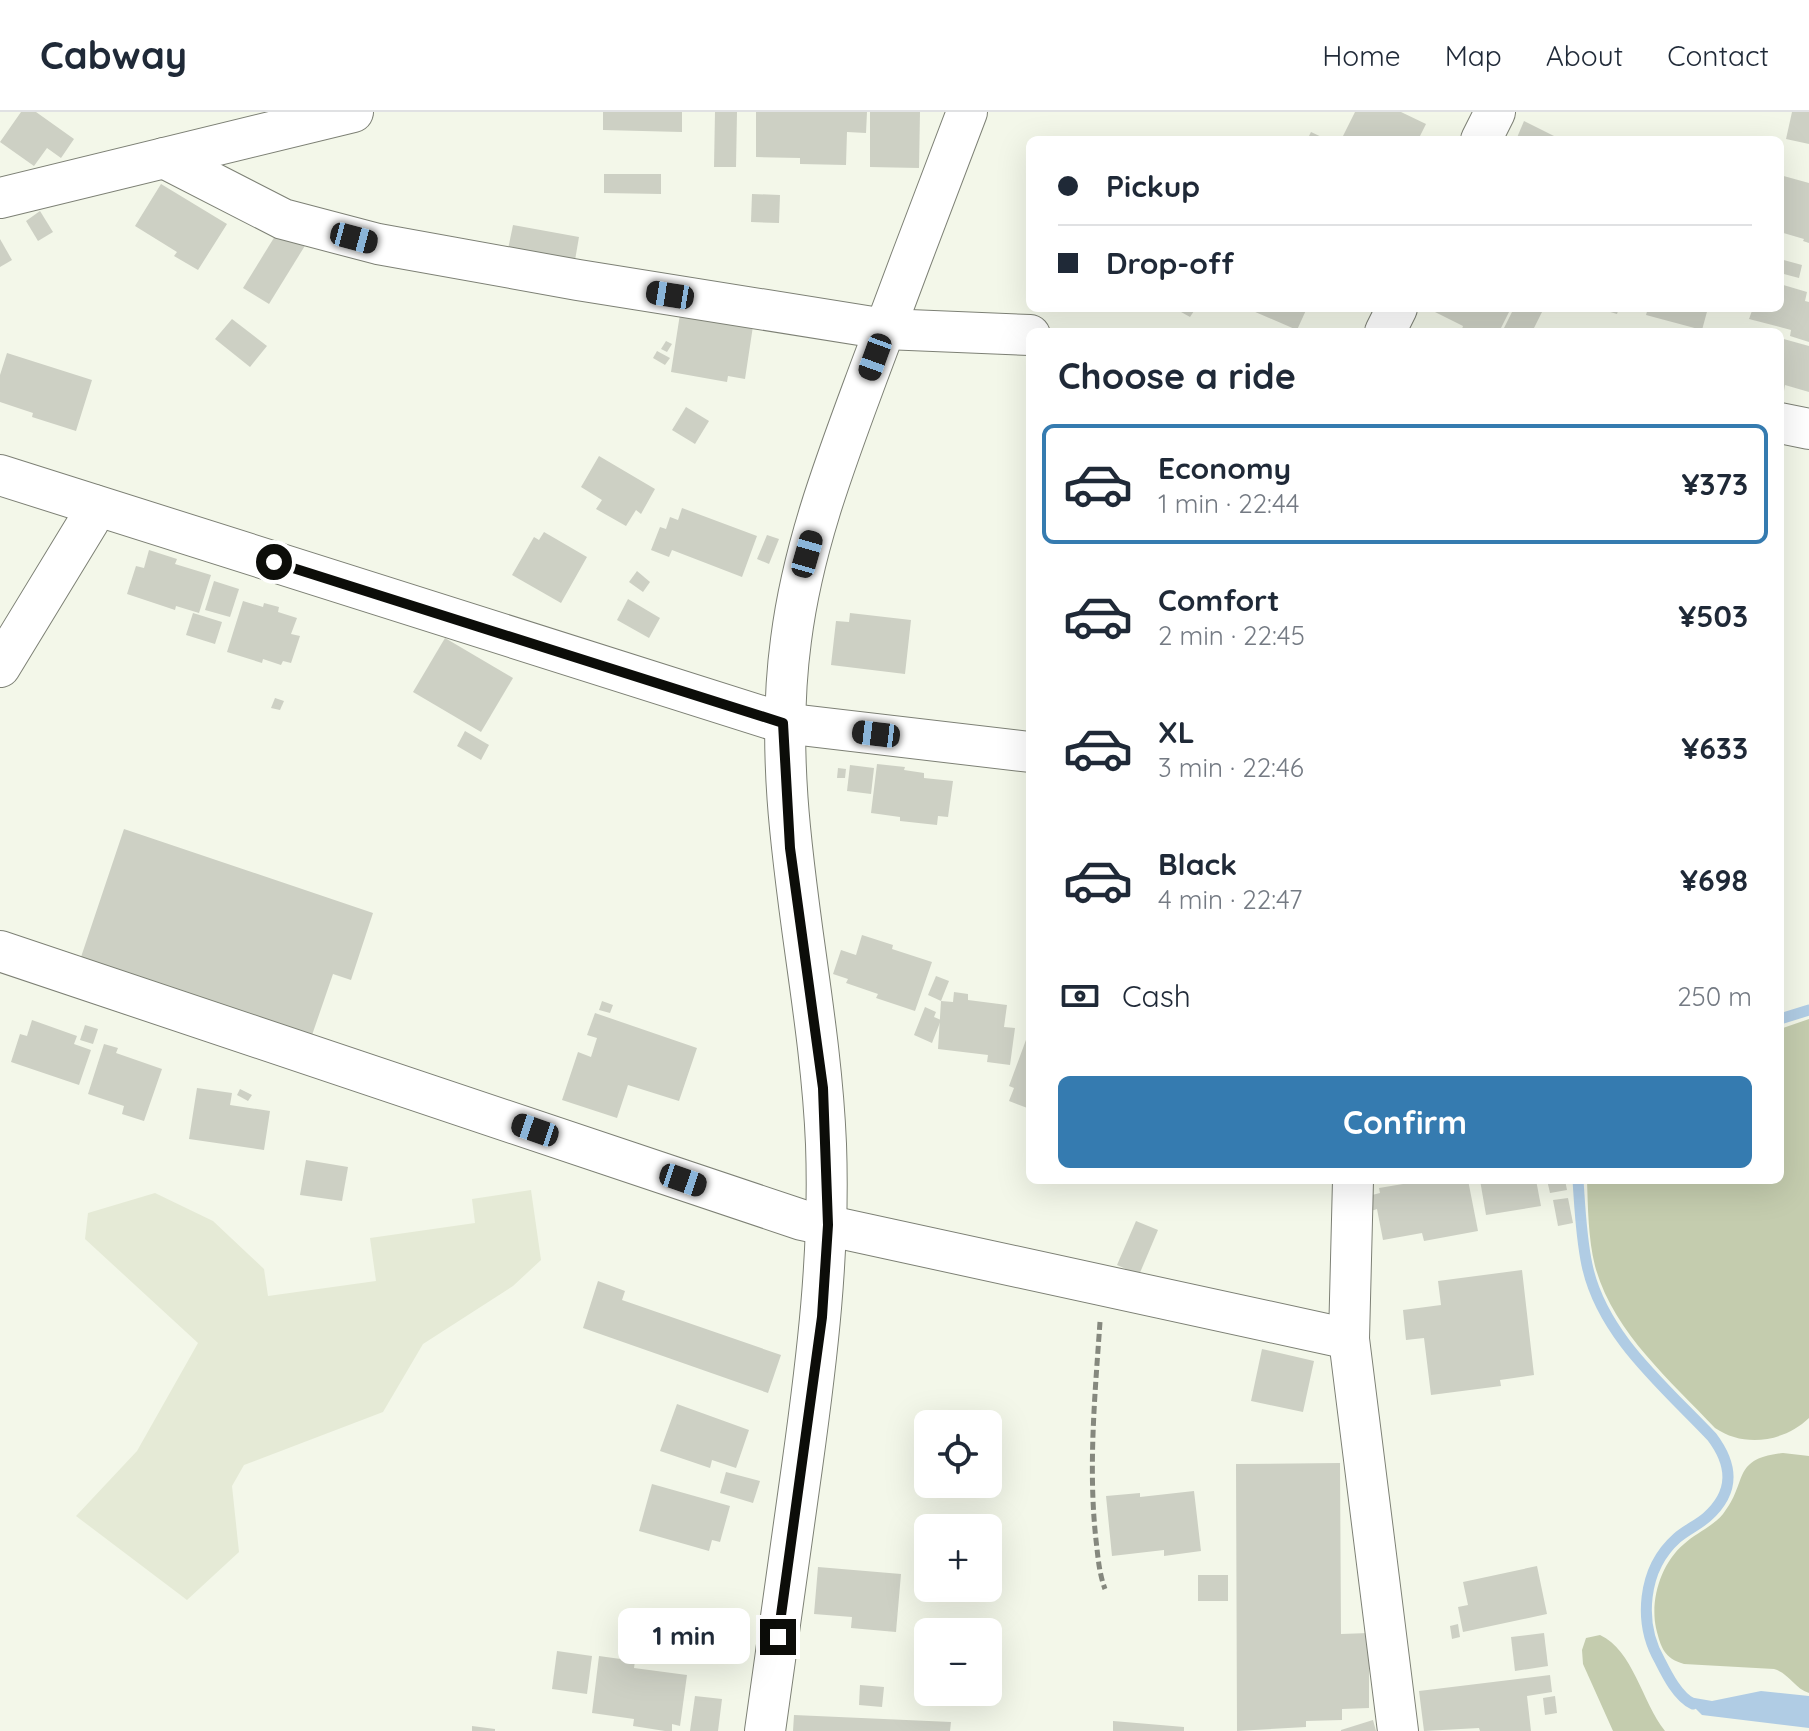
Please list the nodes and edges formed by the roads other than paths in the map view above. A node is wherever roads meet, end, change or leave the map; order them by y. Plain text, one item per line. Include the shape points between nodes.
1 (353, 112) edge
2 (967, 112) edge
3 (1495, 112) edge
4 (1483, 136) edge
5 (164, 158) junction
6 (0, 198) edge
7 (885, 329) junction
8 (1026, 335) edge
9 (1784, 424) edge
10 (1809, 429) edge
11 (0, 475) edge
12 (94, 505) junction
13 (0, 667) edge
14 (783, 723) junction
15 (1026, 752) edge
16 (0, 951) edge
17 (1353, 1184) edge
18 (828, 1225) junction
19 (1349, 1339) junction
20 (765, 1731) edge
21 (1398, 1731) edge

1 - 5 street
2 - 7 street
3 - 4 street
5 - 6 street
5 - 7 street via 283,219 378,244
7 - 8 street
7 - 14 street via 807,554 790,642
9 - 10 street
11 - 12 street
12 - 13 street
12 - 14 street
14 - 15 street
14 - 18 street via 790,848 823,1088
16 - 18 street
17 - 19 street
18 - 19 street
18 - 20 street via 817,1356
19 - 21 street

